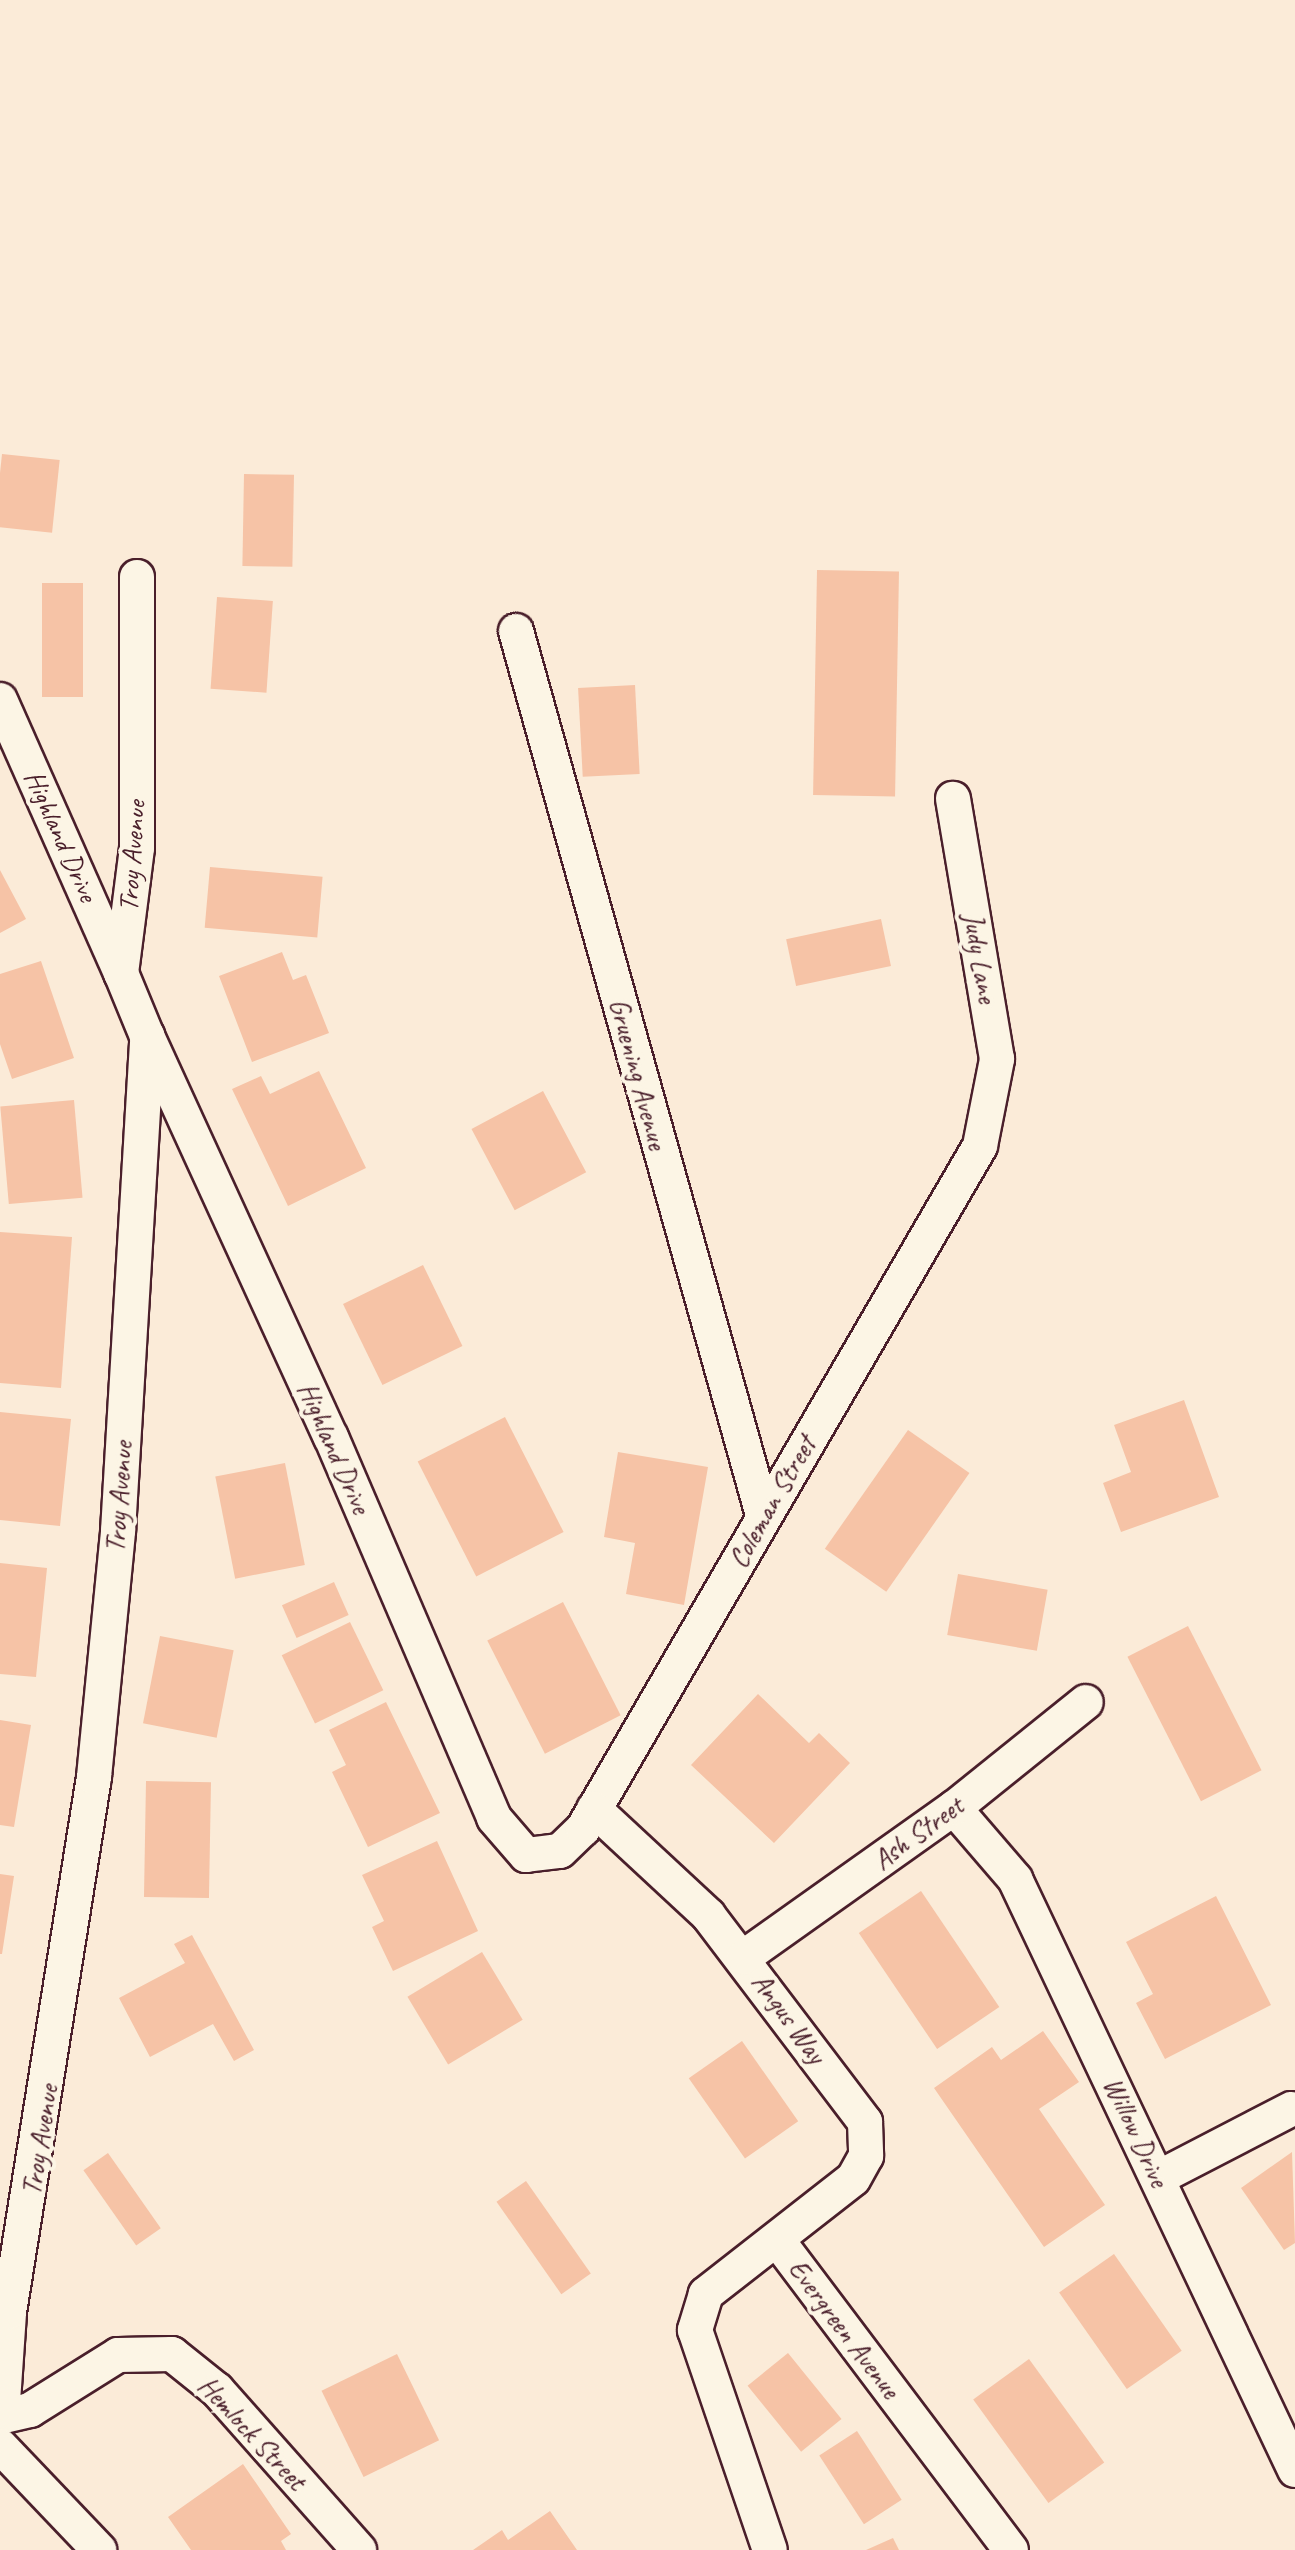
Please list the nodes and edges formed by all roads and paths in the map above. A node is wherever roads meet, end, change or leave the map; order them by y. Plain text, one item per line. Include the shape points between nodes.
1 (137, 577) dead end
2 (516, 631) dead end
3 (0, 700) edge
4 (953, 799) dead end
5 (121, 973) junction
6 (147, 1036) junction
7 (990, 1117) joint
8 (763, 1515) junction
9 (1086, 1702) dead end
10 (954, 1808) junction
11 (594, 1809) junction
12 (526, 1855) joint
13 (744, 1957) junction
14 (1291, 2109) dead end
15 (1158, 2178) junction
16 (778, 2241) junction
17 (1, 2426) edge
18 (1295, 2470) edge
19 (99, 2550) edge
20 (359, 2550) edge
21 (770, 2550) edge
22 (1011, 2550) edge

1 - 5 street, Troy Avenue via 137,848
2 - 8 street, Gruening Avenue
3 - 5 street, Highland Drive
4 - 7 street, Judy Lane via 997,1059
5 - 6 street, Troy Avenue
6 - 12 street, Highland Drive via 494,1818
6 - 17 street, Troy Avenue via 118,1531 94,1777 9,2312
7 - 8 street, Coleman Street via 971,1167
8 - 11 street, Coleman Street
9 - 10 street, Ash Street
10 - 13 street, Ash Street
10 - 15 street, Willow Drive via 1015,1879
11 - 12 street, Coleman Street via 560,1851
11 - 13 street, Angus Way
13 - 16 street, Angus Way via 865,2122 866,2156 853,2179
14 - 15 street
15 - 18 street, Willow Drive
16 - 21 street, Evergreen Avenue via 706,2294 695,2330
16 - 22 street, Evergreen Avenue
17 - 19 street
17 - 20 street, Hemlock Street via 118,2355 172,2354 217,2390

